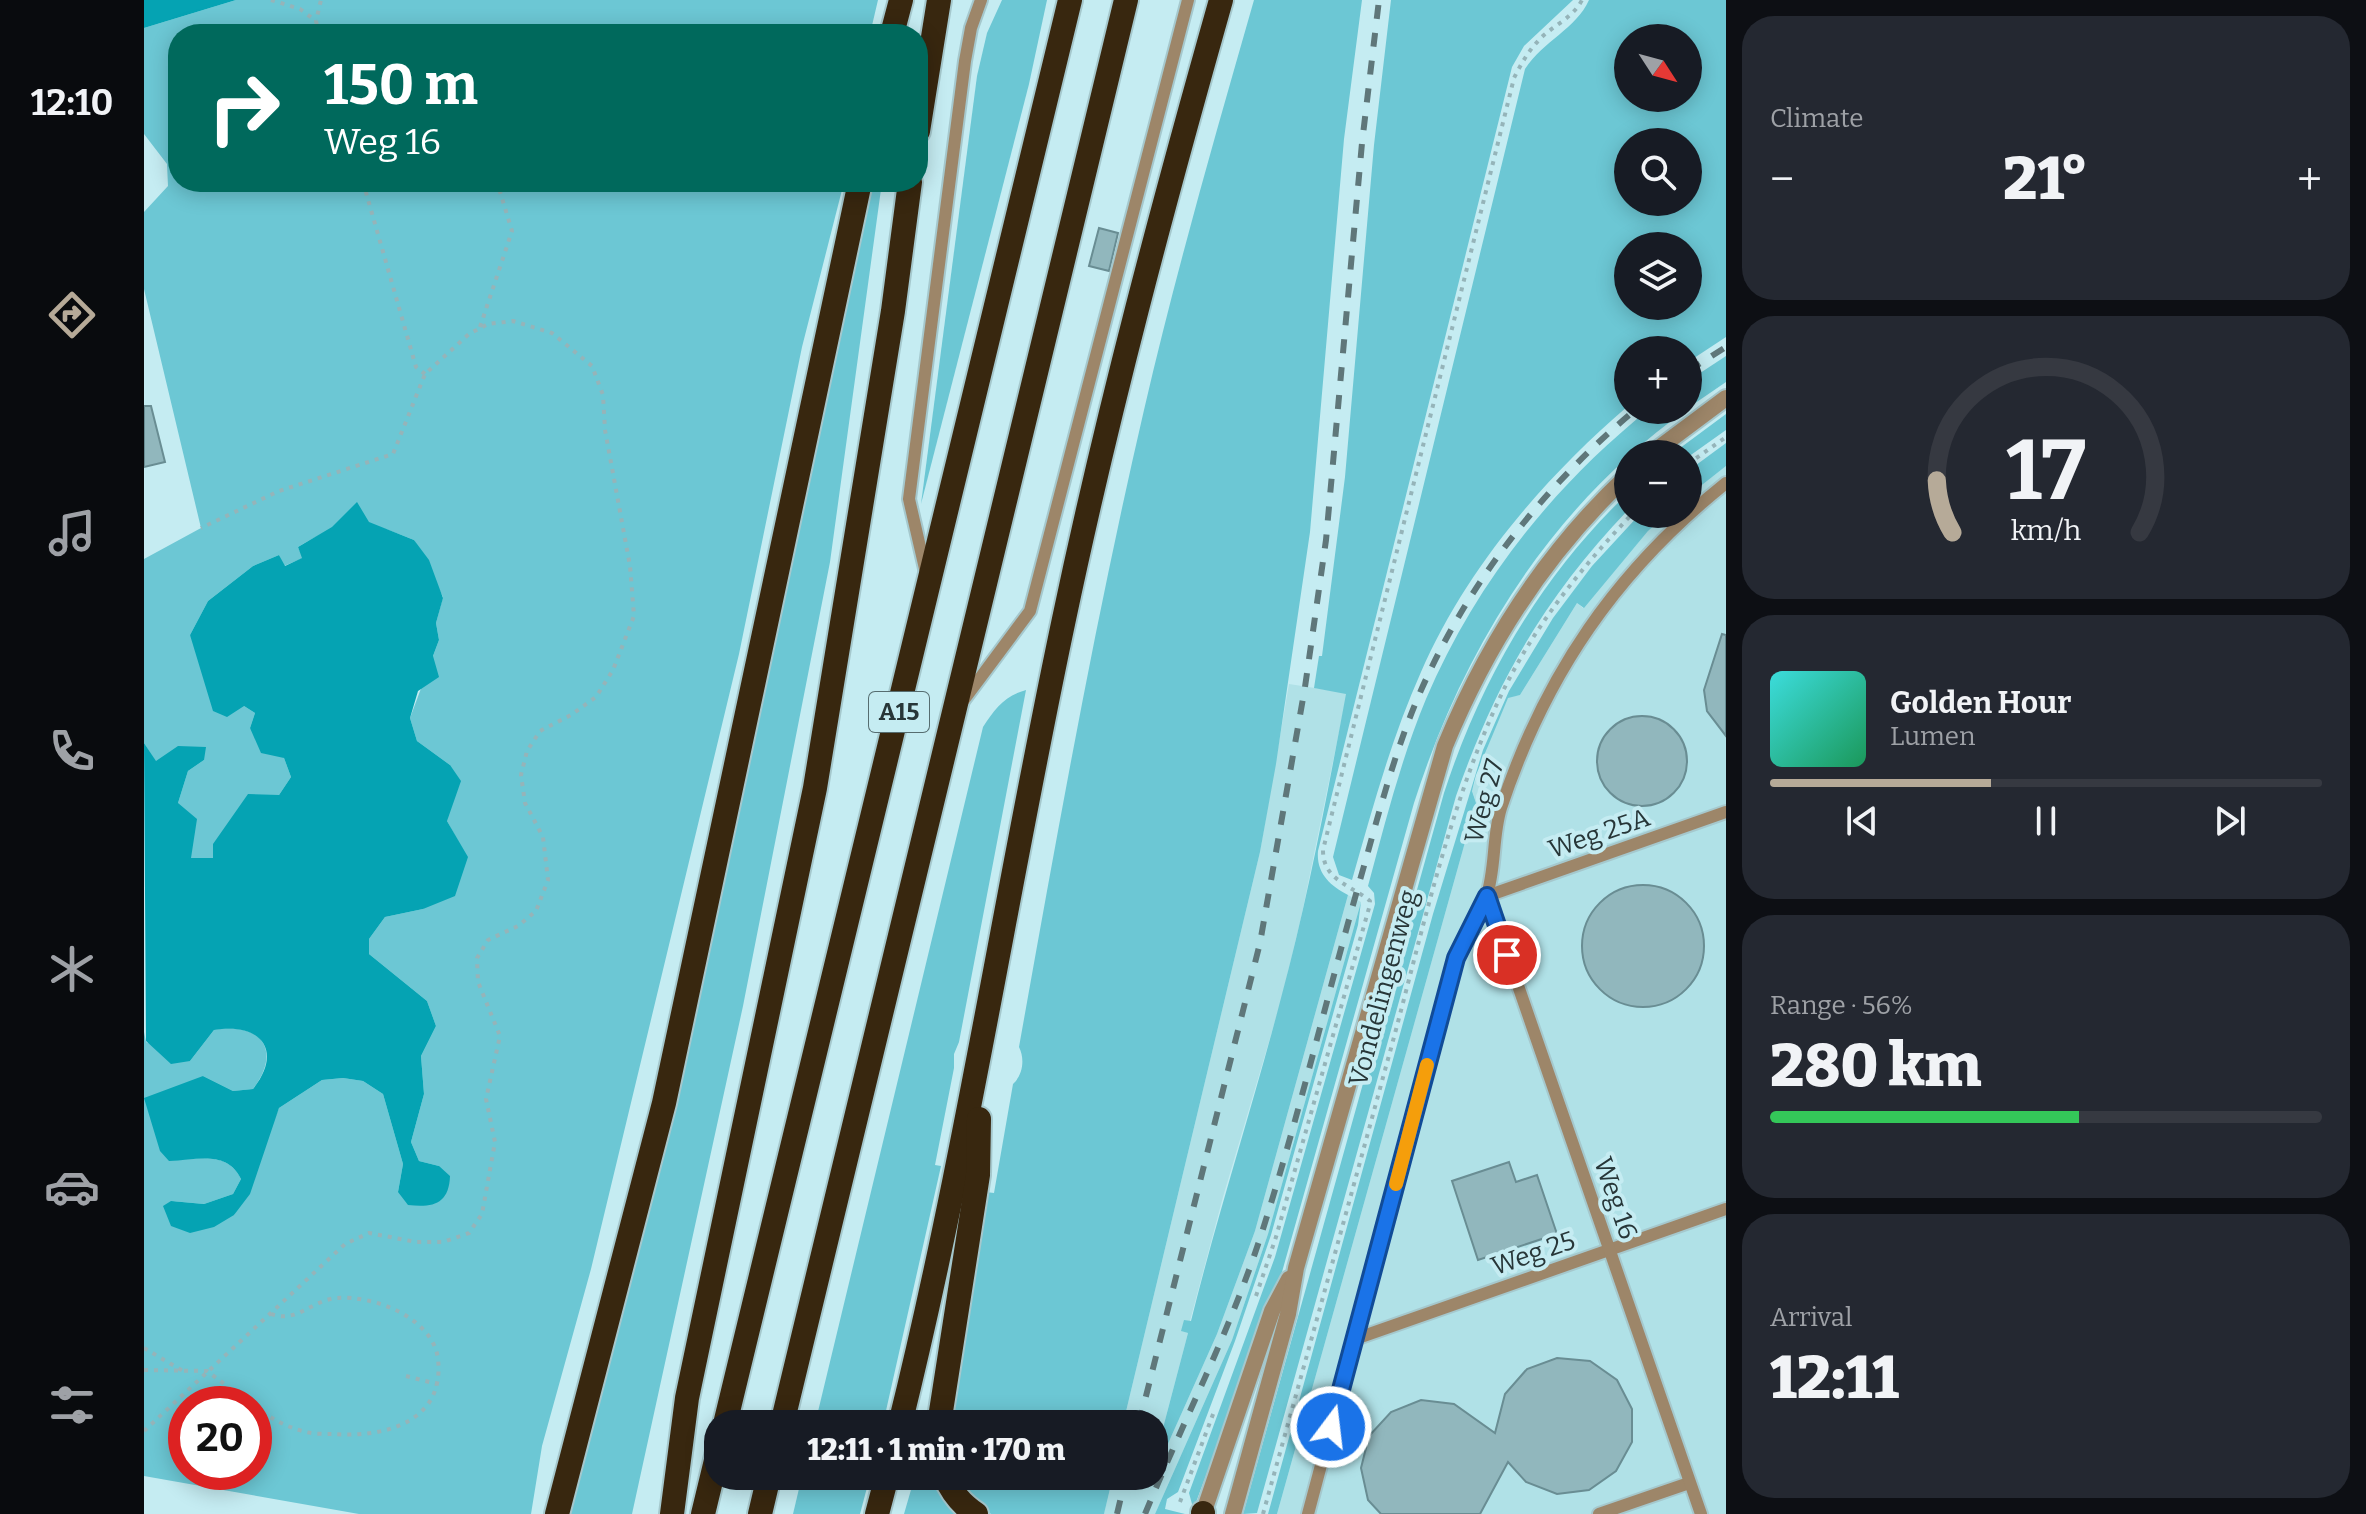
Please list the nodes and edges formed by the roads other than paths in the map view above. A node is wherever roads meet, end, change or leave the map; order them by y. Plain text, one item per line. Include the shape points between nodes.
1 (901, 0) edge
2 (939, 0) edge
3 (981, 0) edge
4 (1070, 0) edge
5 (1126, 0) edge
6 (1188, 0) edge
7 (1221, 0) edge
8 (895, 24) edge
9 (928, 69) edge
10 (858, 192) edge
11 (909, 192) edge
12 (1726, 398) edge
13 (1670, 440) edge
14 (1726, 483) edge
15 (1614, 489) edge
16 (929, 585) junction
17 (954, 713) junction
18 (1726, 812) edge
19 (1487, 896) junction
20 (968, 1172) junction
21 (1726, 1209) edge
22 (1611, 1249) junction
23 (1296, 1268) junction
24 (1355, 1339) junction
25 (728, 1410) edge
26 (785, 1410) edge
27 (903, 1410) edge
28 (941, 1410) edge
29 (1689, 1483) junction
30 (709, 1490) edge
31 (766, 1490) edge
32 (883, 1490) edge
33 (951, 1490) edge
34 (557, 1514) edge
35 (672, 1514) edge
36 (703, 1514) edge
37 (760, 1514) edge
38 (877, 1514) edge
39 (976, 1514) edge
40 (1203, 1514) edge
41 (1233, 1514) edge
42 (1308, 1514) edge
43 (1599, 1514) edge
44 (1701, 1514) edge

1 - 8 highway
2 - 9 highway
3 - 16 lane via 965,61 909,499
4 - 16 highway, A15
5 - 17 highway, A15
6 - 17 lane via 1030,611
7 - 20 highway via 1098,465 1020,837 979,1065
10 - 34 highway via 664,1103
11 - 35 highway, A15 via 815,788 687,1398
12 - 13 street
14 - 19 lane, Weg 27 via 1657,542 1620,586 1543,702 1494,829
15 - 23 street, Vondelingenweg via 1526,593 1456,719 1419,830
16 - 25 highway, A15
17 - 26 highway, A15
18 - 19 lane, Weg 25A
19 - 22 lane, Weg 16
19 - 24 lane, Weg 27 via 1456,958
20 - 27 highway
20 - 28 highway
21 - 22 lane, Weg 25
22 - 24 lane, Weg 25
22 - 29 lane, Weg 16
23 - 40 street, Vondelingenweg via 1272,1311
23 - 41 street, Vondelingenweg
24 - 42 lane, Weg 27
29 - 43 lane
29 - 44 lane, Weg 16
30 - 36 highway
31 - 37 highway
32 - 38 highway
33 - 39 highway

